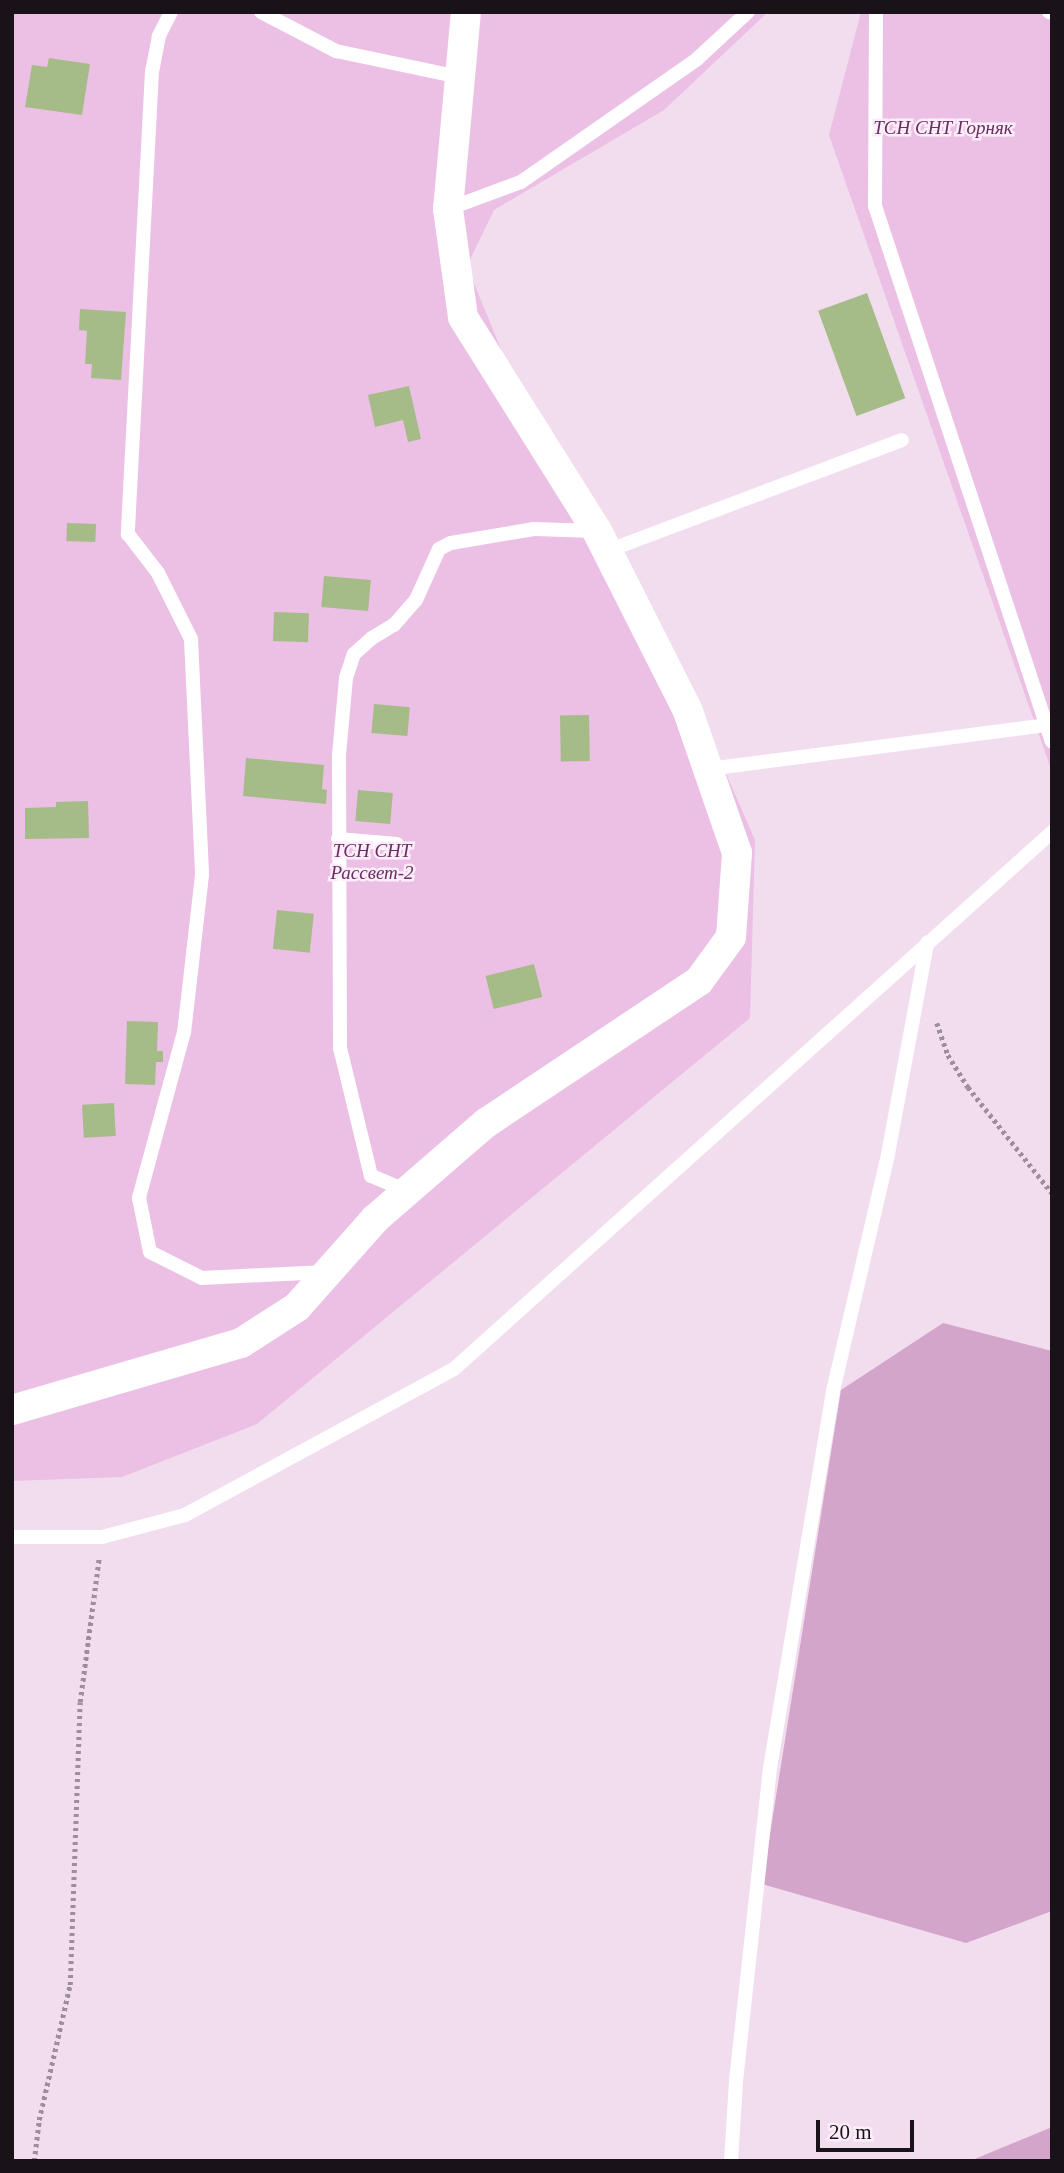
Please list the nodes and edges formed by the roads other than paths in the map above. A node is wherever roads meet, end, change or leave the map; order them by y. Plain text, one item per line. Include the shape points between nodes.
1 (171, 12) edge
2 (261, 12) edge
3 (466, 12) edge
4 (748, 12) edge
5 (876, 12) edge
6 (459, 77) junction
7 (448, 209) junction
8 (902, 440) dead end
9 (602, 541) junction
10 (1046, 725) junction
11 (1052, 741) edge
12 (708, 769) junction
13 (1052, 832) edge
14 (338, 839) junction
15 (397, 844) dead end
16 (927, 943) junction
17 (407, 1191) junction
18 (328, 1272) junction
19 (12, 1410) edge
20 (12, 1537) edge
21 (731, 2161) edge

1 - 18 lane via 159,36 152,71 128,534 158,573 191,639 202,875 184,1032 139,1198 150,1252 202,1278
2 - 6 lane via 335,51
3 - 6 street
4 - 7 lane via 697,59 521,182
5 - 10 lane via 876,206
6 - 7 street
7 - 9 street via 463,317
8 - 9 lane
9 - 12 street via 687,709
9 - 14 lane via 534,528 451,542 439,549 416,600 394,625 354,654 346,678 338,755
10 - 11 lane
10 - 12 lane
12 - 17 street via 737,853 731,937 699,981 486,1123
13 - 16 lane
14 - 15 lane
14 - 17 lane via 340,1048 371,1176
16 - 20 lane via 454,1369 186,1515 102,1537
16 - 21 lane via 888,1154 832,1391 770,1768
17 - 18 street via 374,1219
18 - 19 street via 297,1307 241,1343

